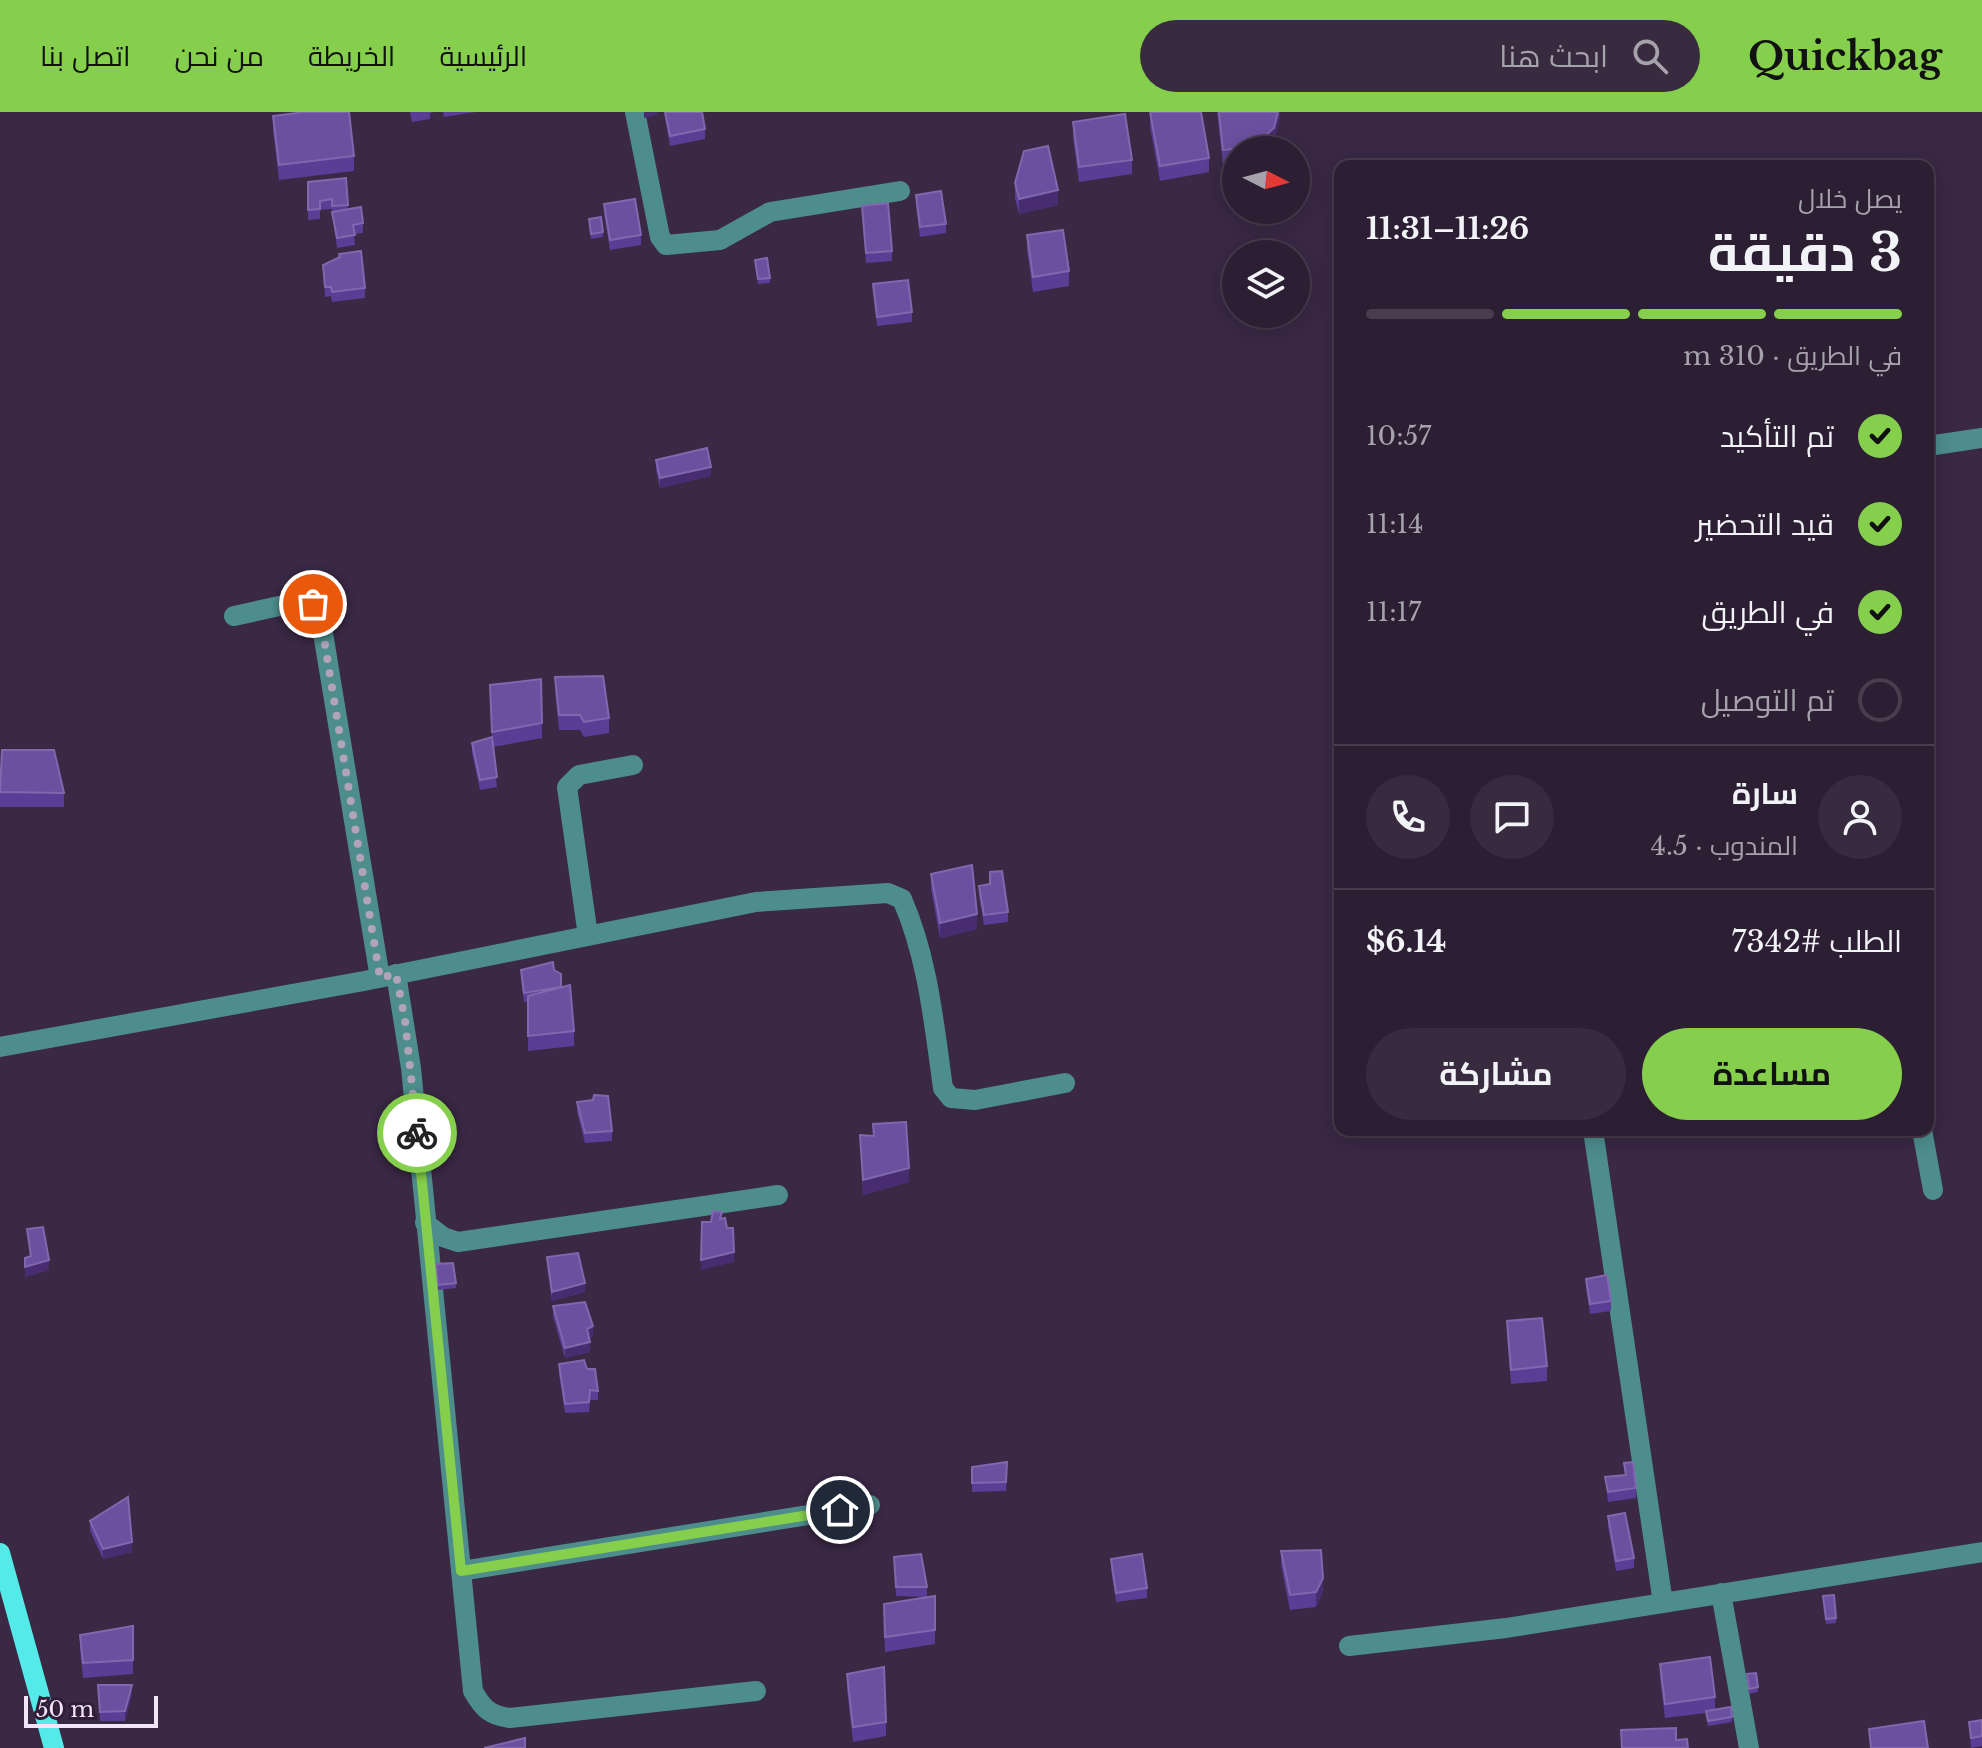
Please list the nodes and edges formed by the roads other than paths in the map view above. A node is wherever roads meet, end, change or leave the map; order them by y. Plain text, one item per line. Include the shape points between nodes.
1 (635, 112) edge
2 (900, 191) dead end
3 (1982, 438) edge
4 (1934, 445) edge
5 (234, 616) dead end
6 (633, 765) dead end
7 (588, 936) junction
8 (388, 976) junction
9 (0, 1047) edge
10 (1065, 1083) dead end
11 (1594, 1136) edge
12 (1923, 1136) edge
13 (1933, 1190) dead end
14 (778, 1195) dead end
15 (425, 1223) junction
16 (870, 1505) dead end
17 (1982, 1552) edge
18 (0, 1553) edge
19 (461, 1571) junction
20 (1721, 1593) junction
21 (1663, 1603) junction
22 (1349, 1646) dead end
23 (756, 1691) dead end
24 (54, 1748) edge
25 (1749, 1748) edge

1 - 2 street via 660,237 666,245 720,240 770,212
3 - 4 street
5 - 8 street via 302,601 313,604 320,615
6 - 7 street via 579,775 567,787
7 - 8 street
7 - 10 street via 756,902 888,893 902,899 911,920 928,983 943,1088 951,1098 975,1100
8 - 9 street
8 - 15 street via 411,1068
11 - 21 street
12 - 13 street
14 - 15 street via 458,1242
15 - 19 street
16 - 19 street
17 - 20 street
18 - 24 main road
19 - 23 street via 473,1691 493,1715 592,1711
20 - 21 street
20 - 25 street
21 - 22 street

